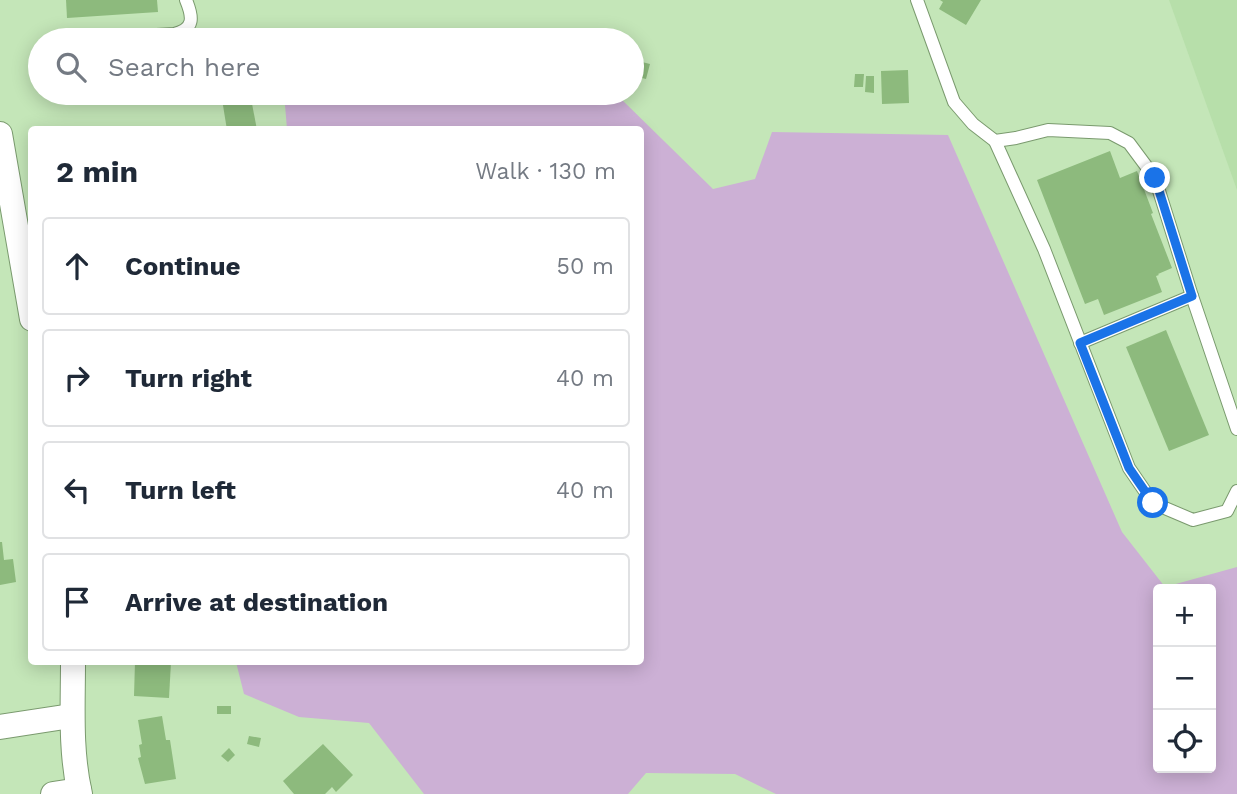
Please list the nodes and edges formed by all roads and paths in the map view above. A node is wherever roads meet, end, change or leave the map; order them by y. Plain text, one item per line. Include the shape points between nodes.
1 (186, 0) edge
2 (917, 0) edge
3 (187, 28) edge
4 (0, 134) edge
5 (995, 141) junction
6 (28, 296) edge
7 (1192, 296) junction
8 (1080, 343) junction
9 (1237, 429) edge
10 (1237, 491) edge
11 (72, 665) edge
12 (71, 716) junction
13 (0, 727) edge
14 (80, 792) edge
15 (53, 794) edge

1 - 3 lane via 191,13
2 - 5 lane via 954,103
4 - 6 street
5 - 7 lane via 1048,130 1110,133 1129,143 1155,178
5 - 8 lane
7 - 8 lane
7 - 9 lane
8 - 10 lane via 1129,468 1153,503 1194,520 1227,511
11 - 12 street
12 - 13 street
12 - 14 street
14 - 15 street

